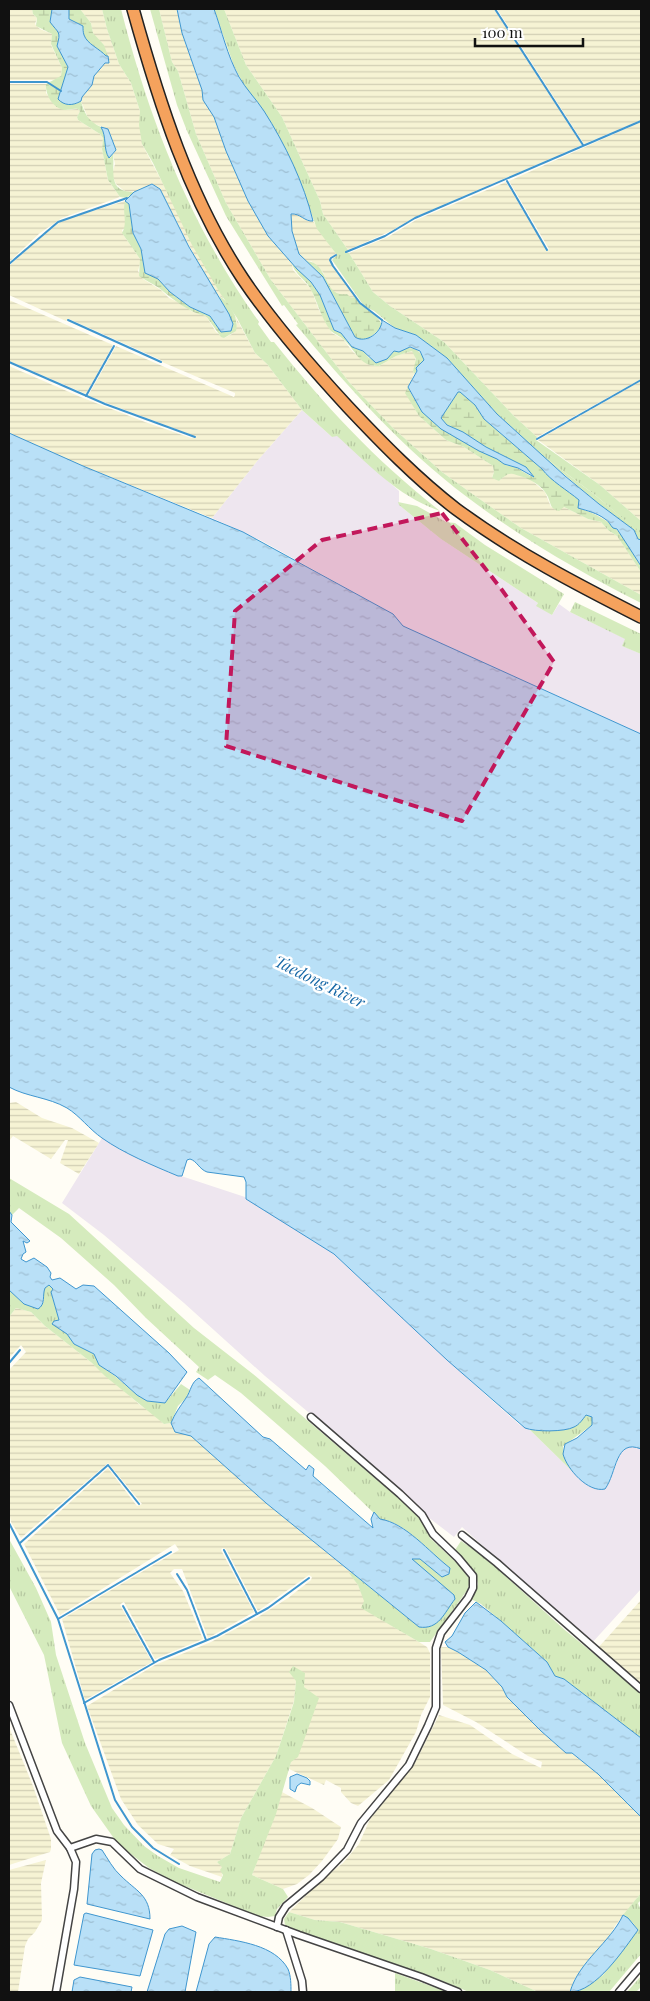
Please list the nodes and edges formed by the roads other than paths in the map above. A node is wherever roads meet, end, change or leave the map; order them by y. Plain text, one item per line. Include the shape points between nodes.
1 (133, 9) edge
2 (641, 617) edge
3 (311, 1417) dead end
4 (462, 1535) dead end
5 (641, 1689) edge
6 (9, 1705) edge
7 (70, 1848) junction
8 (277, 1927) junction
9 (286, 1930) junction
10 (641, 1966) edge
11 (56, 1992) edge
12 (303, 1992) edge
13 (458, 1992) edge
14 (619, 1992) edge

1 - 2 highway via 166,118 207,214 242,278 286,336 361,421 455,508 519,551
3 - 8 street via 422,1515 433,1534 473,1576 473,1588 441,1633 436,1648 436,1707 409,1765 361,1823 347,1850 286,1906
4 - 5 street
6 - 7 street via 57,1831
7 - 8 street via 96,1840 112,1842 140,1869 177,1888
7 - 11 street via 76,1862 74,1889
8 - 9 street
9 - 12 street
9 - 13 street
10 - 14 street

